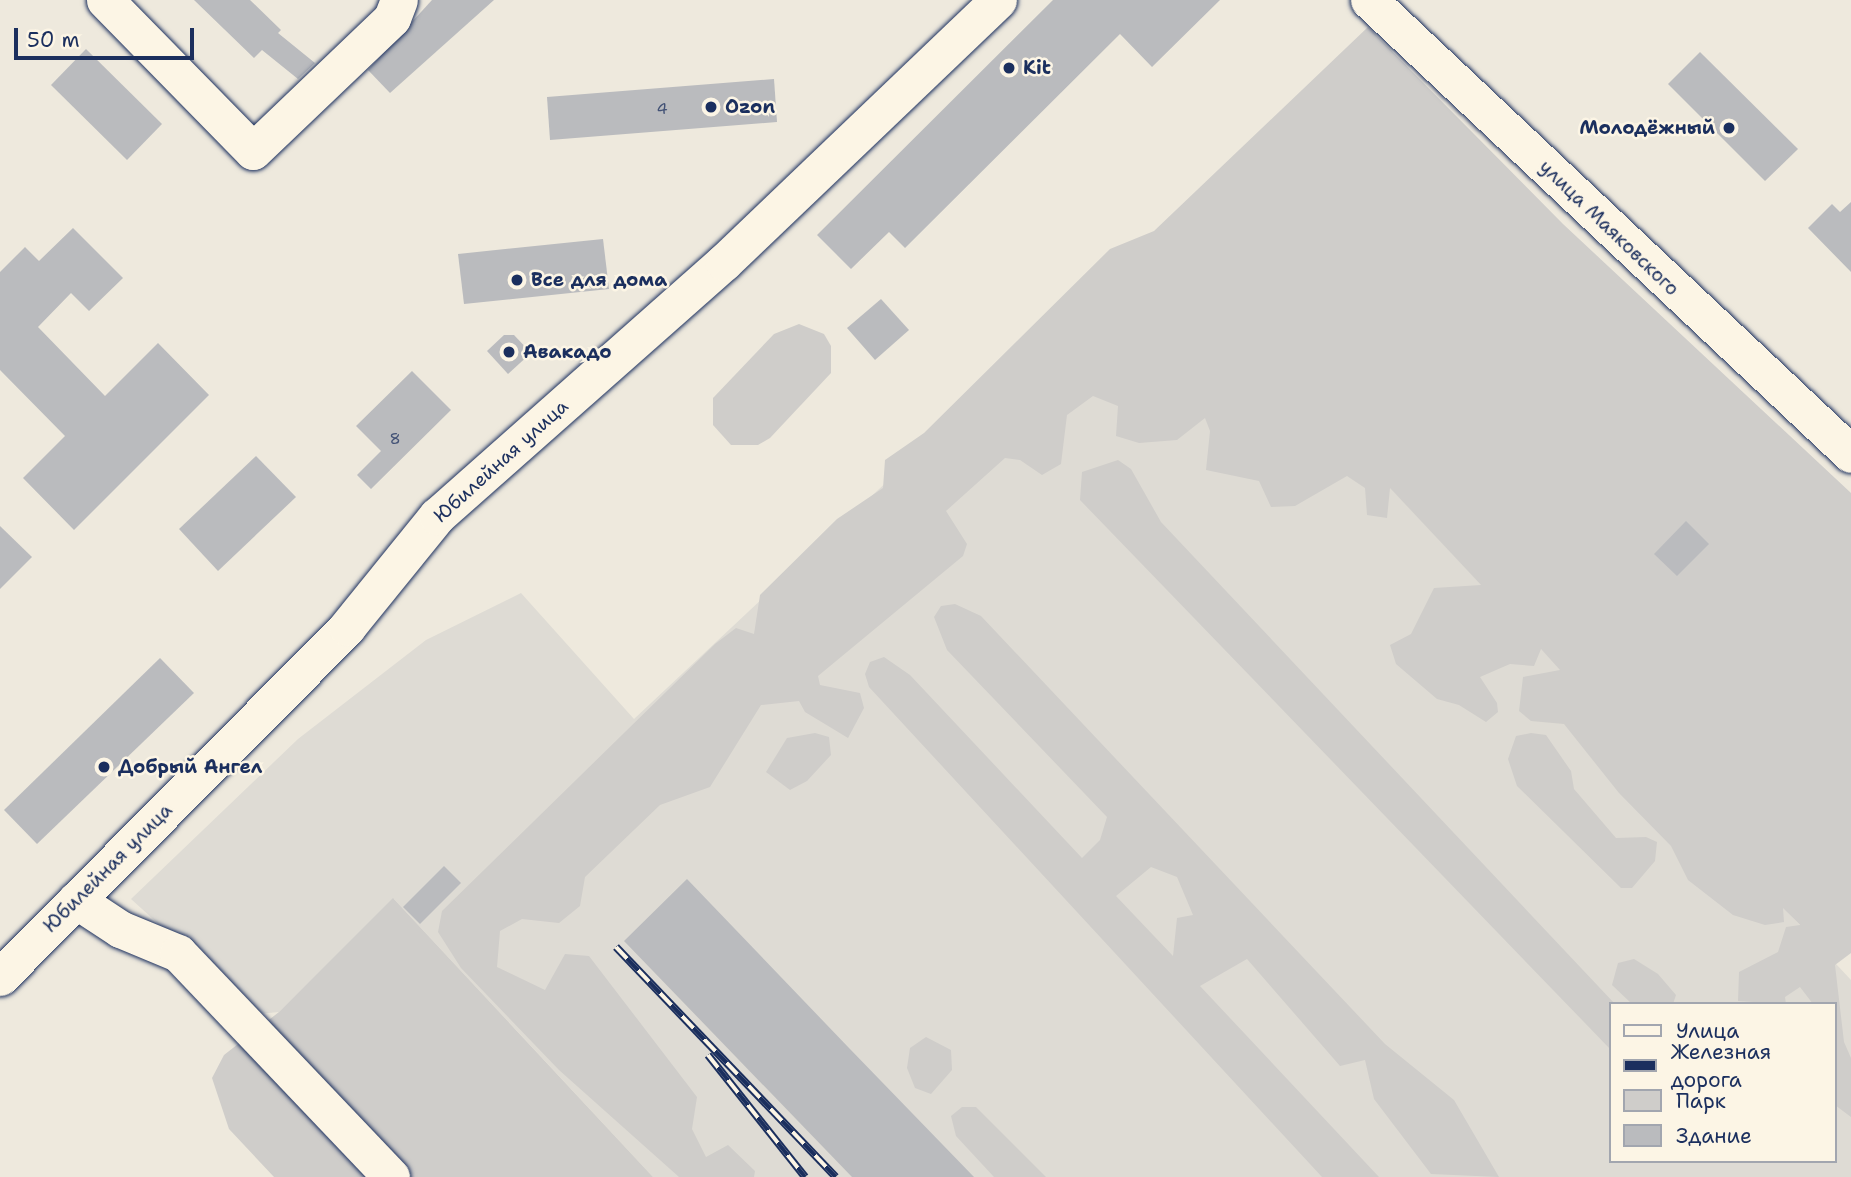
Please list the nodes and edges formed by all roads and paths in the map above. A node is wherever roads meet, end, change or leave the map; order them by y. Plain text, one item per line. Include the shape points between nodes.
1 (105, 0) edge
2 (399, 0) edge
3 (998, 0) edge
4 (1369, 0) edge
5 (1851, 454) edge
6 (76, 900) junction
7 (0, 977) edge
8 (391, 1177) edge

1 - 2 street via 253,151 392,18
3 - 6 street, Юбилейная улица via 724,262 437,516 346,627
4 - 5 street, улица Маяковского
6 - 7 street, Юбилейная улица
6 - 8 street via 120,929 178,953

